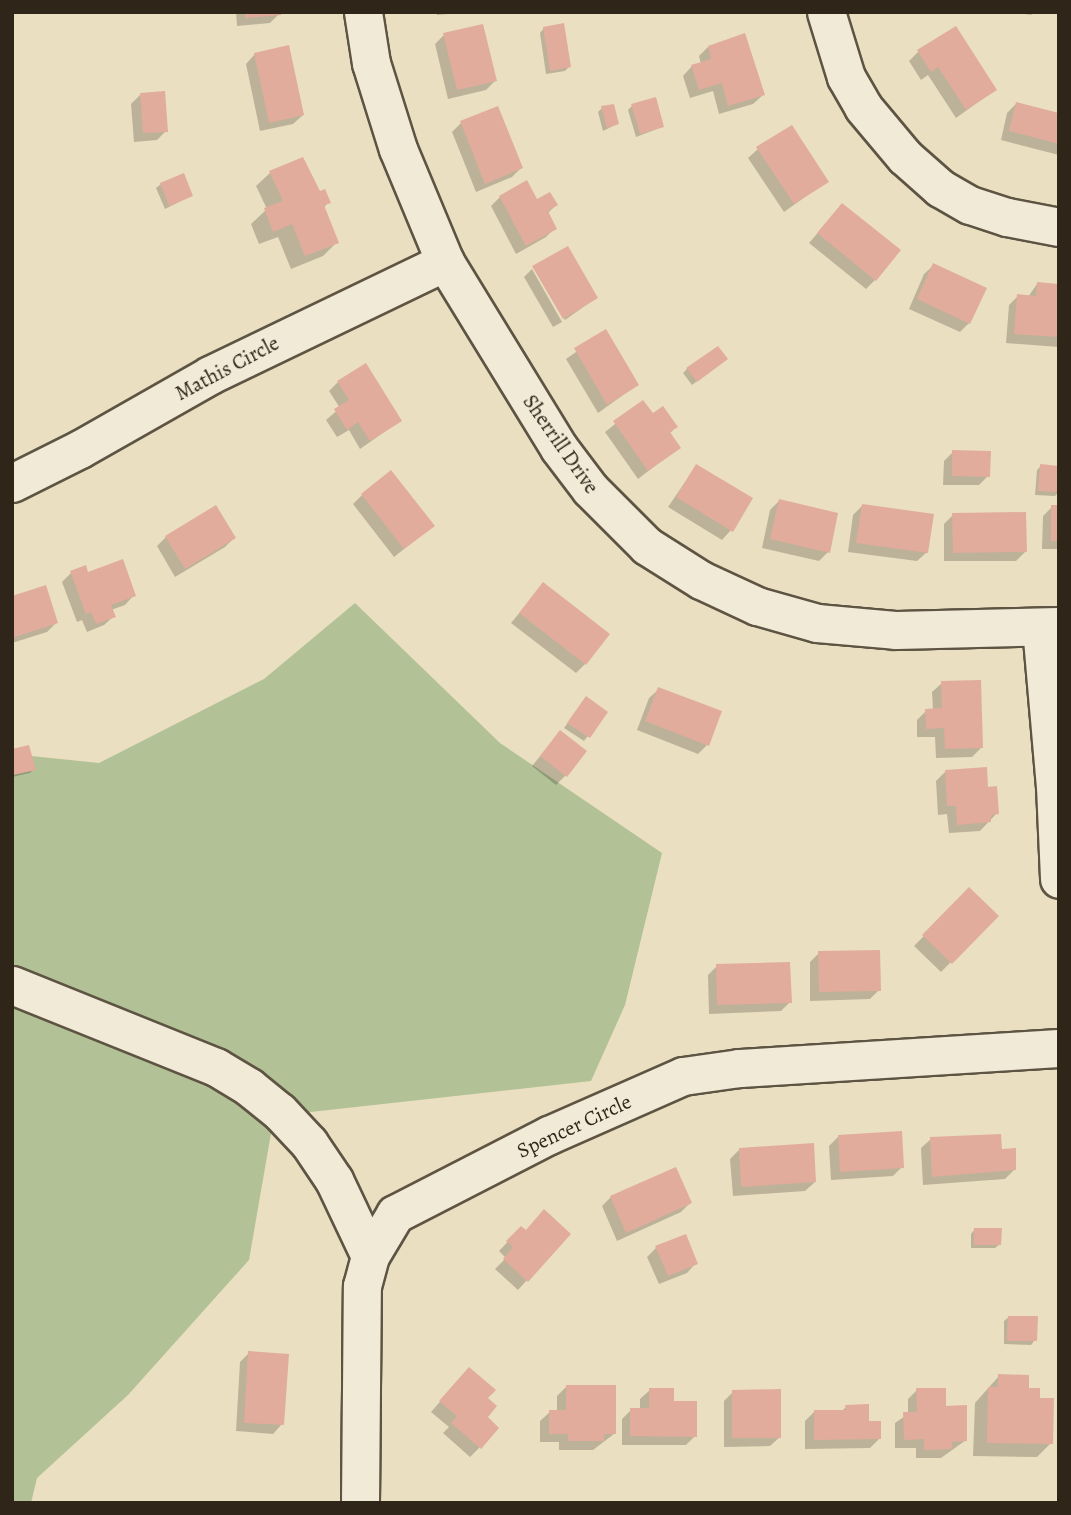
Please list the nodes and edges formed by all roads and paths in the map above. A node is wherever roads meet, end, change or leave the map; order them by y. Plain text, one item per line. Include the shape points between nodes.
1 (363, 12) edge
2 (826, 12) edge
3 (1059, 227) edge
4 (445, 262) junction
5 (12, 483) edge
6 (1050, 626) edge
7 (1059, 879) edge
8 (12, 985) edge
9 (1059, 1048) edge
10 (370, 1256) junction
11 (360, 1503) edge

1 - 4 street, Sherrill Drive via 371,64 398,149
2 - 3 street via 834,46 857,97 905,157 940,188 970,205
4 - 5 street, Mathis Circle via 221,369
4 - 6 street, Sherrill Drive via 559,448 590,489 647,546 701,580 757,606 817,623 895,630
6 - 7 street
8 - 10 street via 216,1067 248,1087 309,1143 334,1180
9 - 10 street, Spencer Circle via 739,1068 684,1076 549,1135 410,1204 395,1214
10 - 11 street, Spencer Circle via 362,1286

